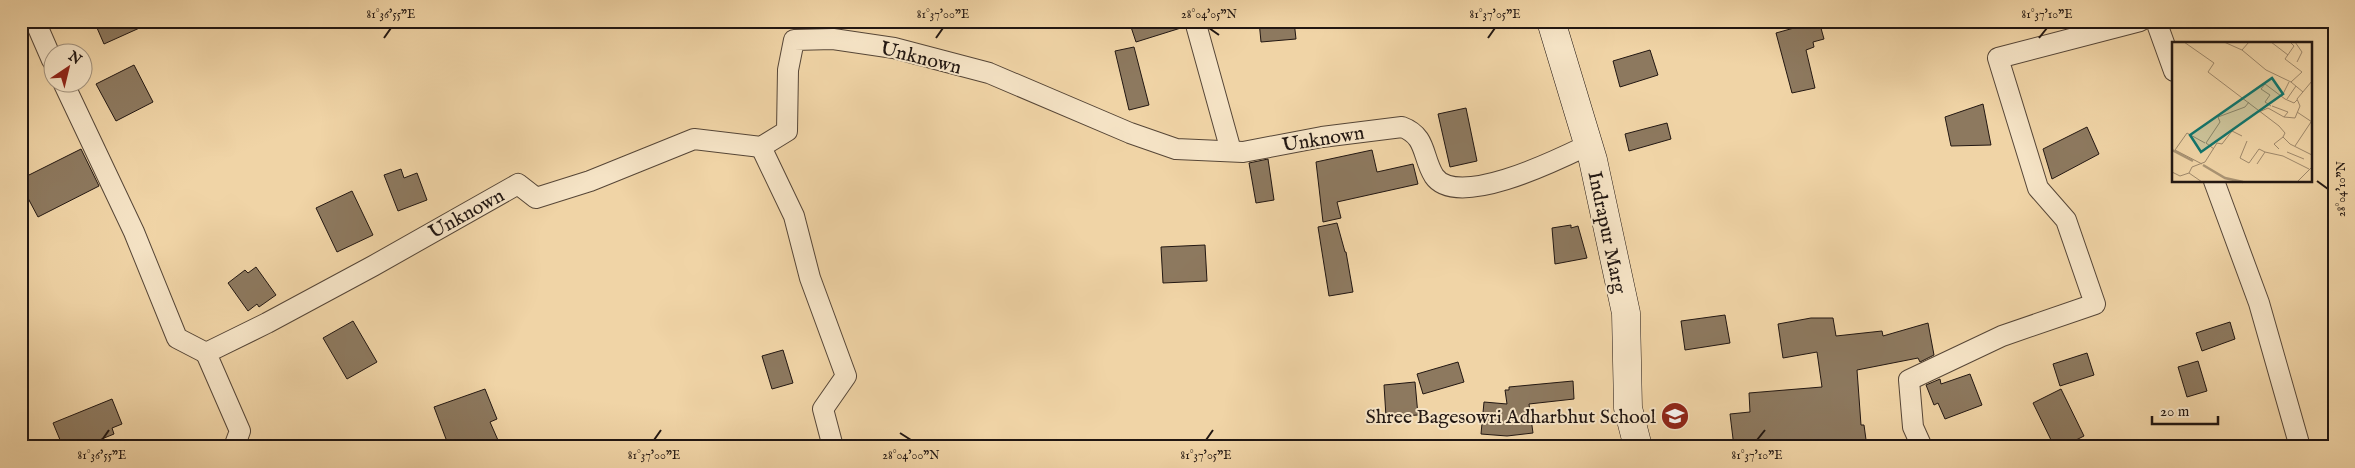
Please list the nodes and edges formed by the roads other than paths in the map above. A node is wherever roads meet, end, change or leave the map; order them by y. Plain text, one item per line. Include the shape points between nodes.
1 (35, 21) edge
2 (1195, 21) edge
3 (1551, 21) edge
4 (2140, 21) edge
5 (2156, 21) edge
6 (44, 42) edge
7 (2172, 65) edge
8 (68, 92) edge
9 (1588, 145) junction
10 (761, 147) junction
11 (1231, 151) junction
12 (2214, 182) edge
13 (206, 353) junction
14 (234, 447) edge
15 (834, 447) edge
16 (1638, 447) edge
17 (1922, 447) edge
18 (2300, 447) edge

1 - 6 street
2 - 11 street
3 - 9 street, Indrapur Marg
4 - 17 street via 1998,58 2038,188 2066,220 2095,304 2002,336 1908,380 1913,427
5 - 7 street
8 - 13 street via 134,232 177,338
9 - 11 street, Unknown via 1485,186 1457,188 1441,184 1433,174 1423,145 1412,131 1402,127 1322,137 1243,152
9 - 16 street, Indrapur Marg via 1626,313 1628,408
10 - 11 street, Unknown via 787,131 788,70 794,40 833,39 894,48 989,73 1176,149
10 - 13 street, Unknown via 694,139 590,181 536,198 518,184 267,324
10 - 15 street via 794,216 810,278 846,376 823,409
12 - 18 street via 2259,303
13 - 14 street via 240,431

